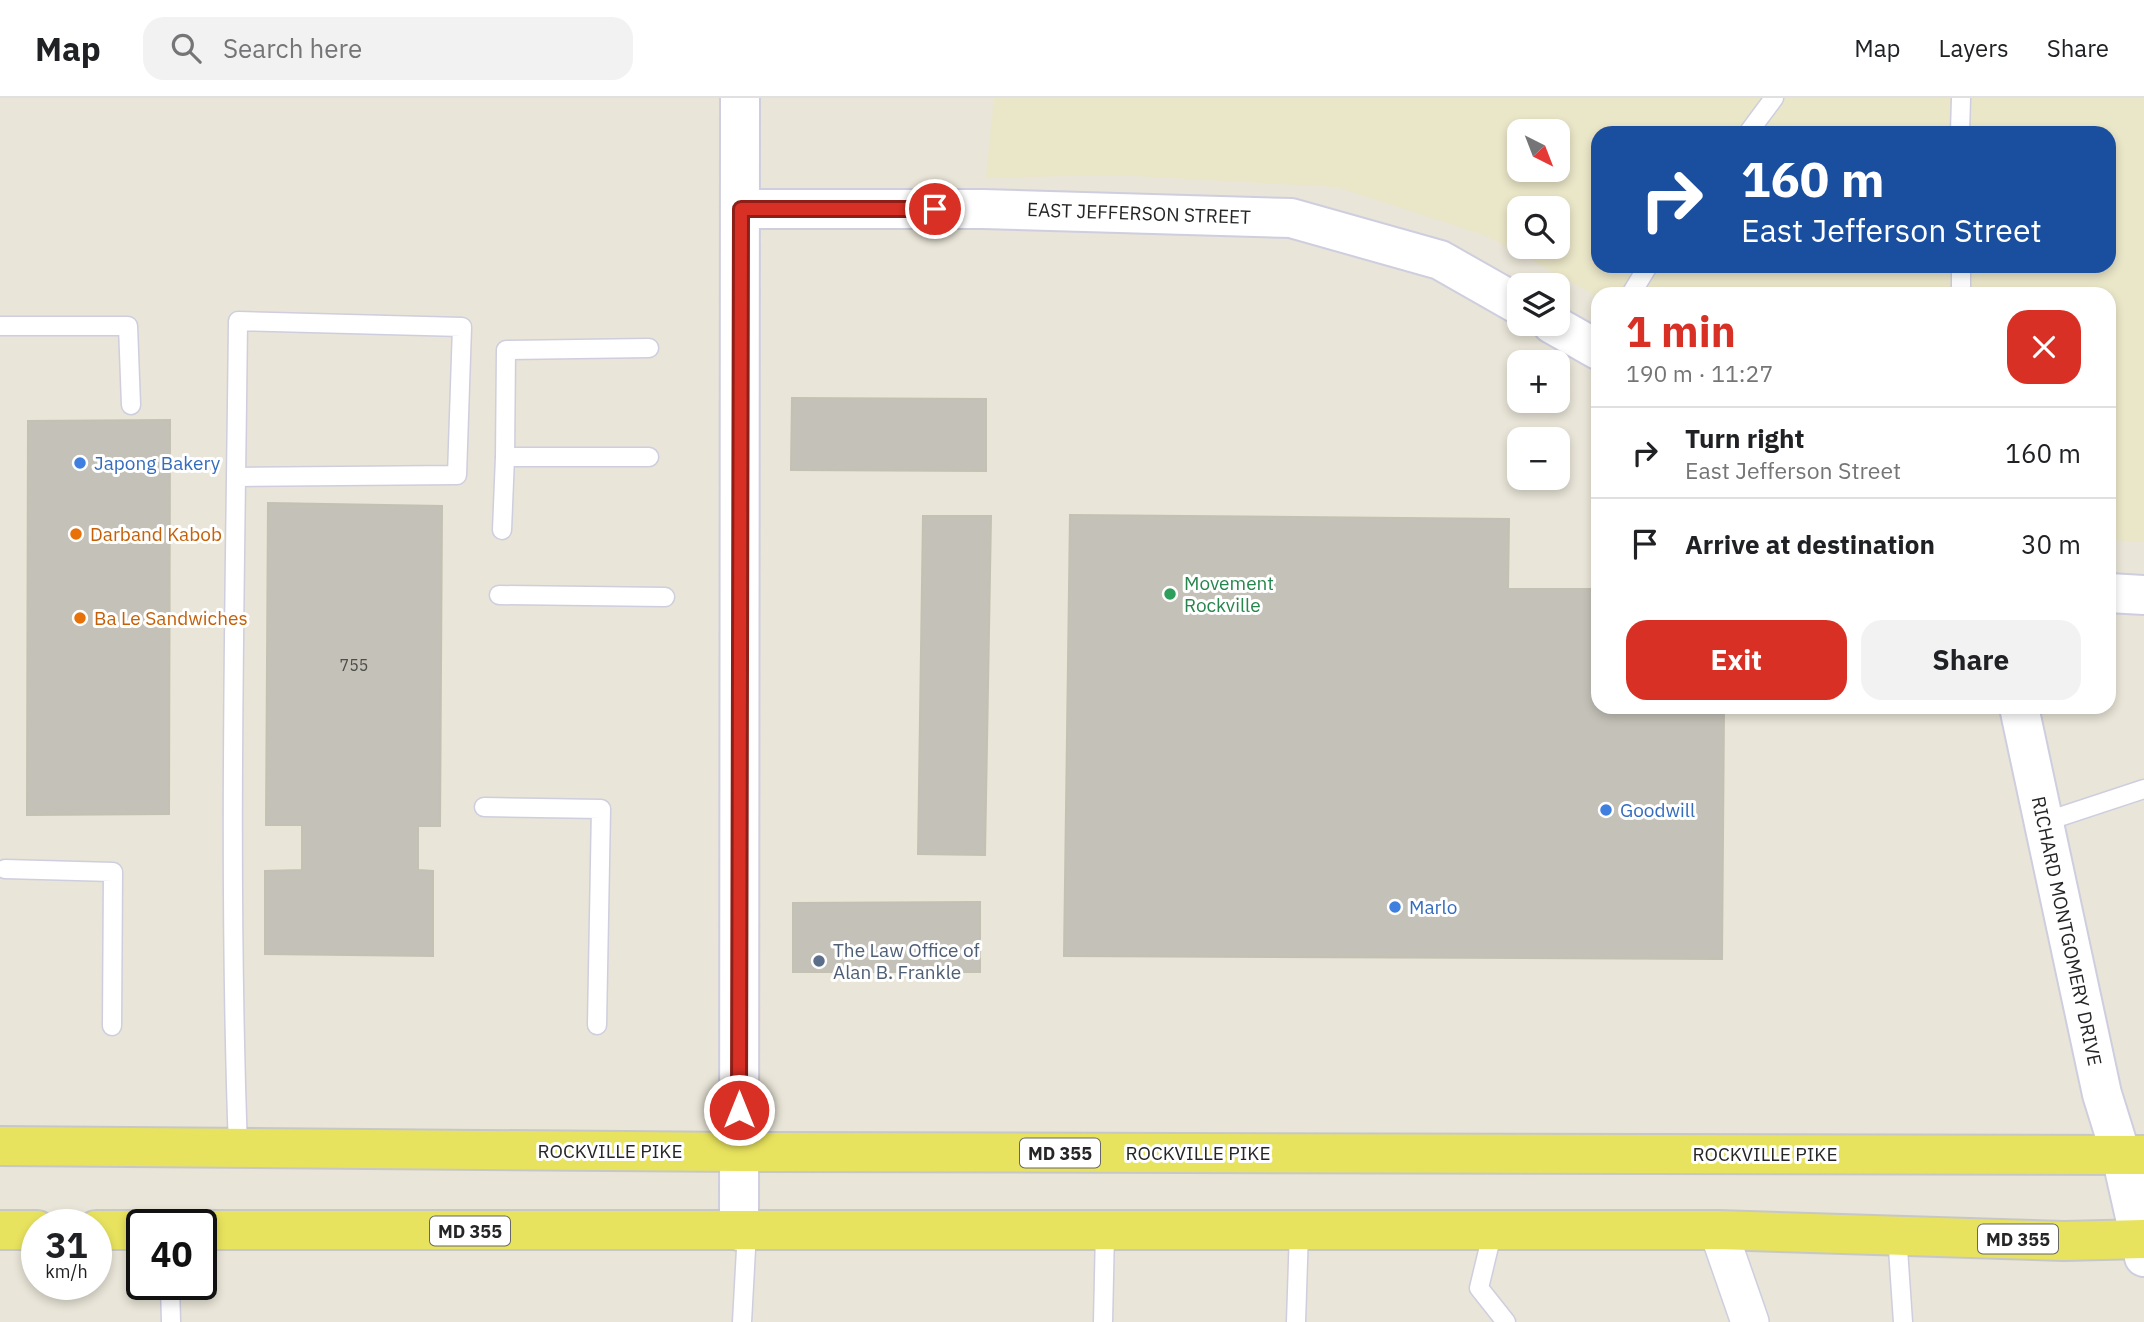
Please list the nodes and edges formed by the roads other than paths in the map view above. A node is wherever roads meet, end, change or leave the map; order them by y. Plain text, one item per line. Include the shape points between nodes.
1 (740, 98) edge
2 (1774, 98) edge
3 (1961, 98) edge
4 (1753, 126) edge
5 (1960, 126) edge
6 (741, 209) junction
7 (1507, 298) edge
8 (0, 326) edge
9 (1570, 333) edge
10 (1591, 343) edge
11 (649, 348) dead end
12 (131, 405) dead end
13 (505, 457) junction
14 (649, 457) dead end
15 (237, 477) junction
16 (502, 530) dead end
17 (2116, 593) edge
18 (499, 595) dead end
19 (2144, 595) edge
20 (665, 597) dead end
21 (2021, 714) edge
22 (2144, 789) edge
23 (484, 807) dead end
24 (2044, 822) junction
25 (5, 869) dead end
26 (597, 1025) dead end
27 (112, 1026) dead end
28 (0, 1146) edge
29 (238, 1148) junction
30 (739, 1152) junction
31 (2132, 1155) edge
32 (0, 1230) edge
33 (21, 1230) edge
34 (217, 1230) edge
35 (1493, 1230) junction
36 (1718, 1230) junction
37 (743, 1231) junction
38 (1105, 1231) junction
39 (1299, 1231) junction
40 (1898, 1234) junction
41 (2142, 1245) edge
42 (171, 1300) edge
43 (172, 1322) edge
44 (742, 1322) edge
45 (1103, 1322) edge
46 (1296, 1322) edge
47 (1506, 1322) edge
48 (1750, 1322) edge
49 (1903, 1322) edge

1 - 6 street
2 - 4 lane
3 - 5 lane
6 - 7 street, EAST JEFFERSON STREET via 983,209 1291,218 1440,260
6 - 30 street
8 - 12 lane via 128,326
9 - 10 street
11 - 13 lane via 506,350
13 - 14 lane
13 - 16 lane
15 - 15 lane via 238,321 462,327 457,475
15 - 29 lane via 234,1031
17 - 19 street
18 - 20 lane
21 - 24 street, RICHARD MONTGOMERY DRIVE
22 - 24 lane
23 - 26 lane via 601,809
24 - 31 street, RICHARD MONTGOMERY DRIVE via 2102,1094
25 - 27 lane via 113,872
28 - 29 main road, ROCKVILLE PIKE / MD 355
29 - 30 main road, ROCKVILLE PIKE / MD 355
30 - 31 main road, ROCKVILLE PIKE / MD 355
30 - 37 street
31 - 41 street, RICHARD MONTGOMERY DRIVE
32 - 33 main road
34 - 37 main road, MD 355
35 - 36 main road, MD 355
35 - 39 main road, MD 355
35 - 47 lane via 1479,1287
36 - 40 main road, MD 355
36 - 48 street
37 - 38 main road, MD 355
37 - 44 lane
38 - 39 main road, MD 355
38 - 45 lane
39 - 46 lane
40 - 41 main road, MD 355
40 - 49 lane
42 - 43 lane

